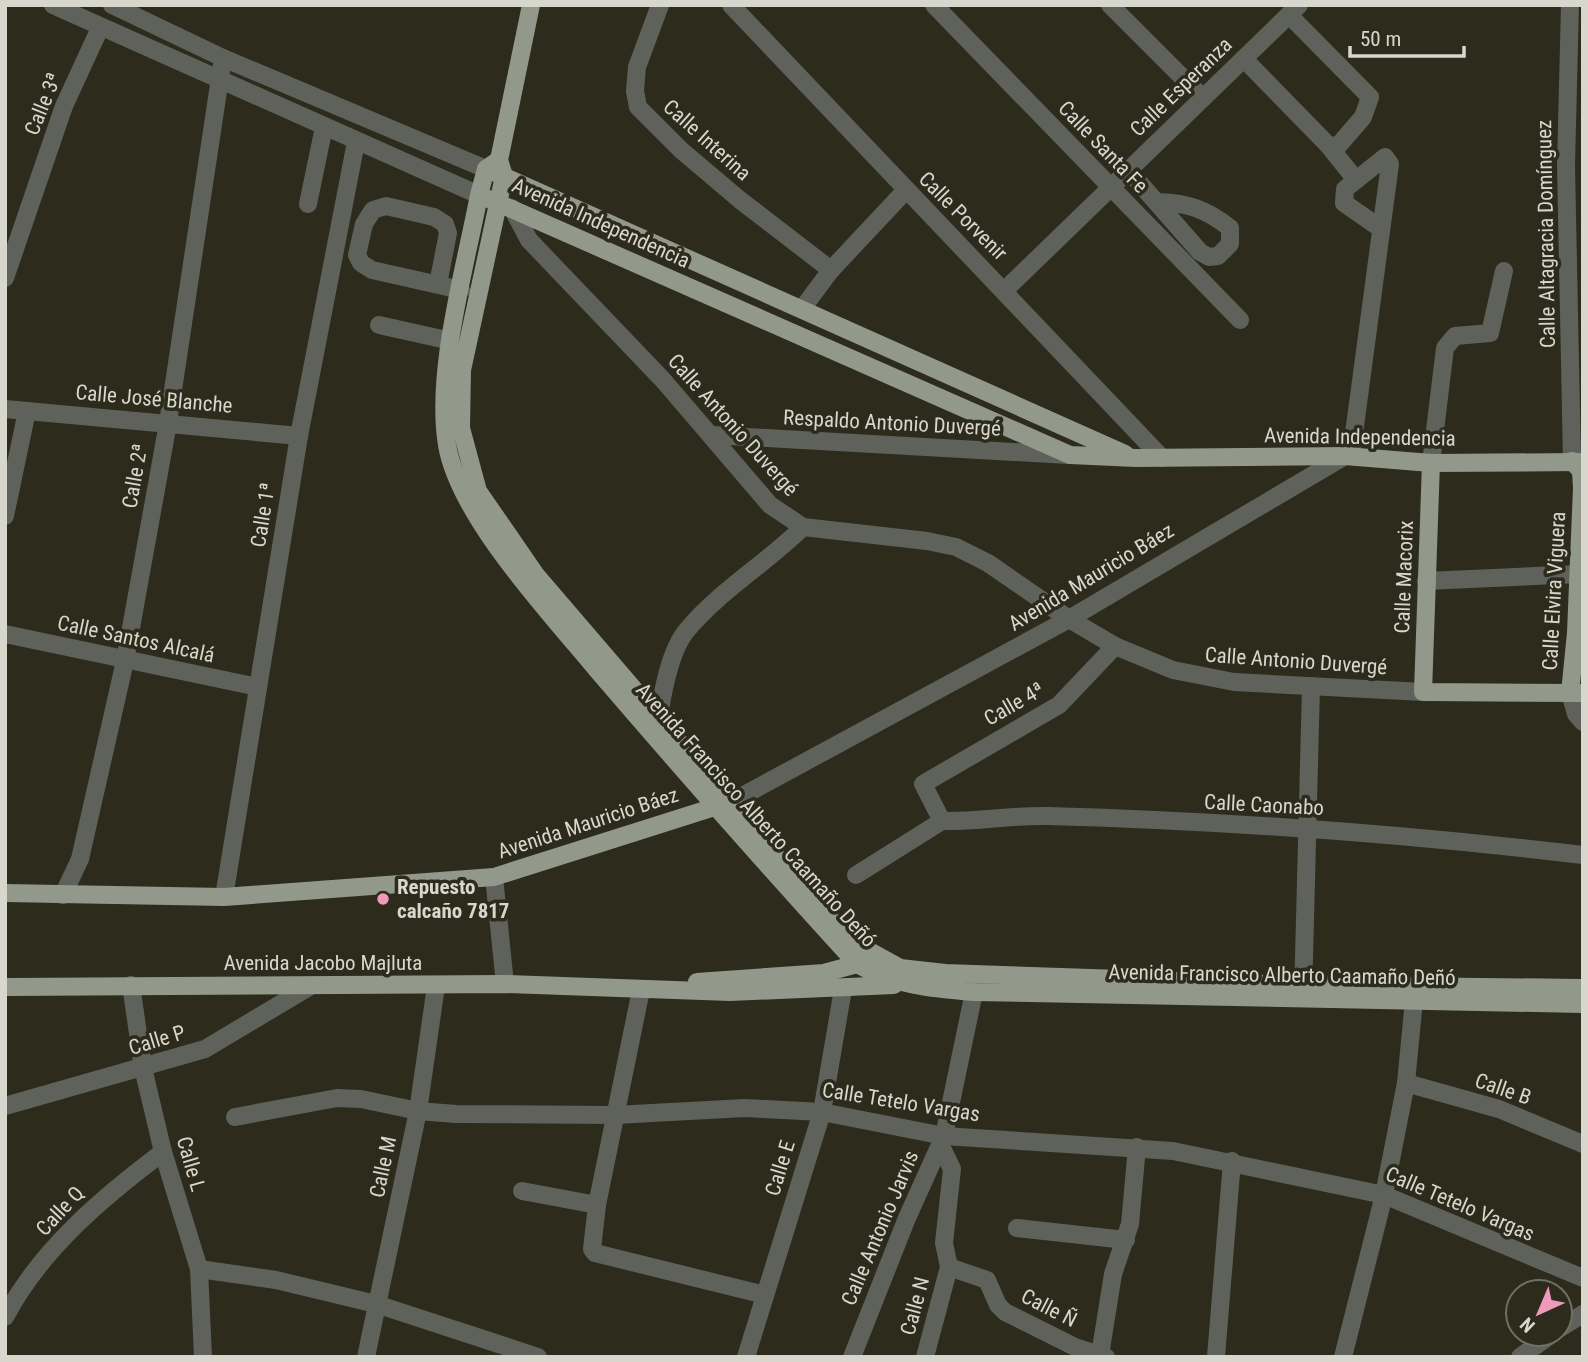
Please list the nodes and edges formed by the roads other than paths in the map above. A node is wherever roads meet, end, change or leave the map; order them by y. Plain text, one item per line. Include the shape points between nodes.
1 (53, 5) edge
2 (112, 5) edge
3 (531, 5) edge
4 (660, 5) edge
5 (731, 5) edge
6 (934, 5) edge
7 (1110, 5) edge
8 (1570, 5) edge
9 (1294, 9) edge
10 (100, 29) junction
11 (223, 58) junction
12 (1244, 59) junction
13 (218, 80) junction
14 (1203, 99) junction
15 (324, 127) junction
16 (356, 142) junction
17 (1328, 145) junction
18 (1574, 165) edge
19 (496, 168) junction
20 (1128, 170) junction
21 (1356, 180) junction
22 (1111, 187) junction
23 (906, 190) junction
24 (479, 195) junction
25 (1158, 202) dead end
26 (307, 204) dead end
27 (505, 205) junction
28 (1380, 228) junction
29 (12, 235) edge
30 (831, 270) junction
31 (1504, 271) dead end
32 (5, 278) edge
33 (438, 284) junction
34 (461, 290) junction
35 (1005, 290) junction
36 (802, 309) junction
37 (1240, 320) dead end
38 (379, 325) dead end
39 (452, 341) junction
40 (5, 409) edge
41 (26, 411) junction
42 (168, 423) junction
43 (712, 435) junction
44 (299, 436) junction
45 (1070, 455) junction
46 (1348, 456) junction
47 (1136, 458) junction
48 (1162, 458) junction
49 (1578, 462) edge
50 (1431, 463) junction
51 (5, 516) edge
52 (803, 527) junction
53 (1579, 574) junction
54 (1426, 581) junction
55 (1069, 619) junction
56 (5, 634) edge
57 (1115, 646) junction
58 (125, 661) junction
59 (1311, 686) junction
60 (258, 687) junction
61 (1423, 692) junction
62 (1576, 693) edge
63 (659, 716) junction
64 (1583, 722) edge
65 (733, 801) junction
66 (714, 807) junction
67 (942, 821) junction
68 (1306, 829) junction
69 (1583, 855) edge
70 (856, 875) dead end
71 (494, 877) junction
72 (5, 893) edge
73 (63, 895) junction
74 (224, 897) junction
75 (857, 964) junction
76 (907, 983) junction
77 (505, 984) junction
78 (131, 985) junction
79 (436, 986) junction
80 (5, 987) edge
81 (309, 987) junction
82 (1583, 988) edge
83 (843, 989) junction
84 (641, 990) junction
85 (1303, 991) junction
86 (974, 992) junction
87 (1414, 1000) junction
88 (1583, 1004) edge
89 (144, 1068) junction
90 (1406, 1083) junction
91 (5, 1106) edge
92 (418, 1111) junction
93 (822, 1112) junction
94 (615, 1115) junction
95 (235, 1117) dead end
96 (942, 1140) junction
97 (1583, 1144) edge
98 (1137, 1147) junction
99 (163, 1152) junction
100 (1232, 1161) junction
101 (522, 1191) dead end
102 (1384, 1195) junction
103 (597, 1205) junction
104 (1017, 1228) dead end
105 (1126, 1240) junction
106 (949, 1266) junction
107 (199, 1269) junction
108 (1583, 1278) edge
109 (765, 1295) junction
110 (376, 1304) junction
111 (5, 1317) edge
112 (1074, 1352) edge
113 (1103, 1356) edge
114 (203, 1357) edge
115 (366, 1357) edge
116 (538, 1357) edge
117 (746, 1357) edge
118 (852, 1357) edge
119 (925, 1357) edge
120 (1216, 1357) edge
121 (1343, 1357) edge

1 - 10 street, Avenida Independencia
2 - 11 street, Avenida Independencia
3 - 19 main road, Avenida Francisco Alberto Caamaño Deñó
4 - 30 street, Calle Interina via 637,67 638,107 730,192
5 - 23 street, Calle Porvenir
6 - 22 street, Calle Santa Fe
7 - 14 street
8 - 18 street, Calle Altagracia Domínguez
9 - 12 street, Calle Esperanza
9 - 17 street via 1370,97 1363,117 1338,146
10 - 13 street, Avenida Independencia
10 - 29 street, Calle 3ª
11 - 13 street, Calle 2ª
11 - 19 street, Avenida Independencia
12 - 14 street, Calle Esperanza
12 - 17 street
13 - 15 street, Avenida Independencia
13 - 42 street, Calle 2ª
14 - 20 street, Calle Esperanza
15 - 16 street, Avenida Independencia
15 - 26 street
16 - 24 street, Avenida Independencia
16 - 44 street, Calle 1ª
17 - 21 street
18 - 49 street, Calle Altagracia Domínguez
19 - 24 main road, Avenida Francisco Alberto Caamaño Deñó
19 - 27 main road, Avenida Francisco Alberto Caamaño Deñó
19 - 36 main road, Avenida Independencia
20 - 22 street, Calle Esperanza
20 - 25 street
21 - 28 street via 1345,189 1345,203
21 - 28 street via 1382,158 1388,159
22 - 35 street, Calle Esperanza
22 - 37 street, Calle Santa Fe
23 - 30 street
23 - 35 street, Calle Porvenir
24 - 27 main road, Avenida Independencia
24 - 34 main road, Avenida Francisco Alberto Caamaño Deñó
27 - 43 street, Calle Antonio Duvergé via 529,240
27 - 45 main road, Avenida Independencia
27 - 63 main road, Avenida Francisco Alberto Caamaño Deñó via 462,370 461,428 478,491 536,575
28 - 46 street
29 - 32 street, Calle 3ª
30 - 36 street
31 - 50 street via 1490,333 1455,336 1444,348
33 - 33 street via 448,233 445,224 434,216 386,206 373,210 364,224 357,255 360,263 372,270
33 - 34 street
34 - 39 main road, Avenida Francisco Alberto Caamaño Deñó
35 - 48 street, Calle Porvenir
36 - 47 main road, Avenida Independencia
38 - 39 street
39 - 66 main road, Avenida Francisco Alberto Caamaño Deñó via 442,400 456,481 533,593
40 - 41 street, Calle José Blanche
41 - 42 street, Calle José Blanche
41 - 51 street
42 - 44 street, Calle José Blanche
42 - 58 street, Calle 2ª
43 - 45 street, Respaldo Antonio Duvergé
43 - 52 street, Calle Antonio Duvergé via 770,505
44 - 60 street, Calle 1ª
45 - 47 main road, Avenida Independencia
46 - 48 main road, Avenida Independencia
46 - 50 main road, Avenida Independencia
46 - 55 street, Avenida Mauricio Báez
47 - 48 main road, Avenida Independencia
49 - 50 main road, Avenida Independencia
49 - 53 main road, Calle Elvira Viguera via 1582,472
50 - 54 main road, Calle Macorix
52 - 55 street, Calle Antonio Duvergé via 956,547 988,563
52 - 63 street via 685,631 664,681
53 - 54 street
53 - 62 main road, Calle Elvira Viguera
54 - 61 main road, Calle Macorix
55 - 57 street, Calle Antonio Duvergé
55 - 65 street, Avenida Mauricio Báez
56 - 58 street, Calle Santos Alcalá
57 - 59 street, Calle Antonio Duvergé via 1163,667 1210,680
57 - 67 street, Calle 4ª via 1059,705 923,785
58 - 60 street, Calle Santos Alcalá
58 - 73 street, Calle 2ª via 80,859
59 - 61 street, Calle Antonio Duvergé
59 - 68 street
60 - 74 street, Calle 1ª
61 - 62 main road, Calle Antonio Duvergé
62 - 64 street, Calle Elvira Viguera via 1576,714
63 - 65 main road, Avenida Francisco Alberto Caamaño Deñó
65 - 66 main road, Avenida Mauricio Báez
65 - 85 main road, Avenida Francisco Alberto Caamaño Deñó via 849,940 901,968
66 - 71 main road, Avenida Mauricio Báez
66 - 75 main road, Avenida Francisco Alberto Caamaño Deñó
67 - 68 street, Calle Caonabo via 1046,816
67 - 70 street
68 - 69 street, Calle Caonabo
68 - 85 street
71 - 74 main road, Avenida Mauricio Báez
71 - 77 street
72 - 73 main road, Avenida Mauricio Báez
73 - 74 main road, Avenida Mauricio Báez
75 - 76 main road, Avenida Francisco Alberto Caamaño Deñó via 879,977
75 - 84 main road, Avenida Jacobo Majluta via 824,973
76 - 83 main road, Avenida Jacobo Majluta
76 - 86 main road, Avenida Francisco Alberto Caamaño Deñó
77 - 79 main road, Avenida Jacobo Majluta
77 - 84 main road, Avenida Jacobo Majluta
78 - 80 main road, Avenida Jacobo Majluta
78 - 81 main road, Avenida Jacobo Majluta
78 - 89 street, Calle L
79 - 81 main road, Avenida Jacobo Majluta
79 - 92 street, Calle M
81 - 89 street, Calle P via 205,1049
82 - 85 main road, Avenida Francisco Alberto Caamaño Deñó
83 - 84 main road, Avenida Jacobo Majluta
83 - 93 street, Calle E
84 - 94 street
85 - 86 main road, Avenida Francisco Alberto Caamaño Deñó
85 - 87 main road, Avenida Francisco Alberto Caamaño Deñó
86 - 96 street, Calle Antonio Jarvis
87 - 88 main road, Avenida Francisco Alberto Caamaño Deñó
87 - 90 street
89 - 91 street, Calle P
89 - 99 street, Calle L
90 - 97 street, Calle B via 1499,1109
90 - 102 street
92 - 94 street, Calle Tetelo Vargas
92 - 95 street, Calle Tetelo Vargas via 337,1098
92 - 110 street, Calle M
93 - 94 street, Calle Tetelo Vargas via 745,1108
93 - 96 street, Calle Tetelo Vargas
93 - 109 street, Calle E
94 - 103 street
96 - 98 street, Calle Tetelo Vargas
96 - 106 street, Calle N via 952,1169 944,1243
96 - 118 street, Calle Antonio Jarvis
98 - 100 street, Calle Tetelo Vargas
98 - 105 street
99 - 107 street, Calle L
99 - 111 street, Calle Q via 108,1193 32,1274
100 - 102 street, Calle Tetelo Vargas
100 - 120 street
101 - 103 street
102 - 108 street, Calle Tetelo Vargas
102 - 121 street
103 - 109 street via 590,1245 595,1253
104 - 105 street
105 - 113 street via 1113,1273
106 - 112 street, Calle Ñ via 985,1278 1001,1309
106 - 119 street, Calle N
107 - 110 street via 275,1280
107 - 114 street, Calle L
109 - 117 street, Calle E
110 - 115 street, Calle M
110 - 116 street
112 - 113 street, Calle Ñ

